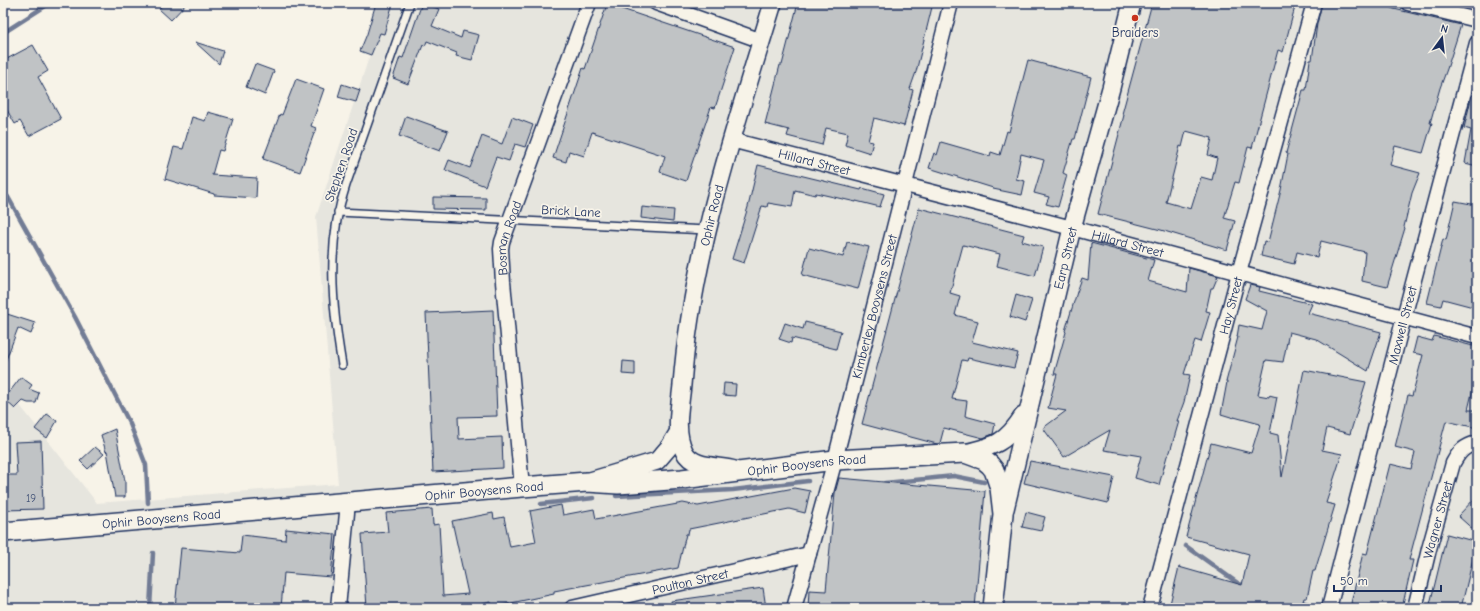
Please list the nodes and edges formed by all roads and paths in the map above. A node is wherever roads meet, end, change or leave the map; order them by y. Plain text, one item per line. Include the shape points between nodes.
1 (410, 3) edge
2 (589, 3) edge
3 (656, 3) edge
4 (773, 3) edge
5 (951, 3) edge
6 (1132, 3) edge
7 (1314, 3) edge
8 (1408, 3) edge
9 (1477, 20) edge
10 (762, 41) junction
11 (1477, 43) edge
12 (732, 140) junction
13 (906, 184) junction
14 (338, 212) junction
15 (510, 220) junction
16 (1072, 228) junction
17 (708, 230) junction
18 (1239, 273) junction
19 (1404, 317) junction
20 (1477, 337) edge
21 (342, 365) dead end
22 (1029, 407) junction
23 (678, 433) junction
24 (1477, 443) edge
25 (965, 454) junction
26 (835, 460) junction
27 (743, 472) junction
28 (587, 482) junction
29 (522, 487) junction
30 (348, 502) junction
31 (1003, 514) junction
32 (3, 532) edge
33 (809, 554) junction
34 (338, 608) edge
35 (572, 608) edge
36 (794, 608) edge
37 (993, 608) edge
38 (1150, 608) edge
39 (1329, 608) edge
40 (1415, 608) edge

1 - 14 lane, Stephen Road
2 - 15 street, Bosman Road
3 - 10 street
4 - 10 street, Ophir Road
5 - 13 street, Kimberley Booysens Street
6 - 16 street, Earp Street
7 - 18 street, Hay Street
8 - 9 street
10 - 12 street, Ophir Road
11 - 19 street, Maxwell Street
12 - 13 street, Hillard Street
12 - 17 street, Ophir Road
13 - 16 street, Hillard Street
13 - 26 street, Kimberley Booysens Street
14 - 15 lane, Brick Lane
14 - 21 lane, Stephen Road via 333,289
15 - 17 lane, Brick Lane
15 - 29 street, Bosman Road via 501,249
16 - 18 street, Hillard Street
16 - 22 street, Earp Street
17 - 23 street, Ophir Road via 691,311
18 - 19 street, Hillard Street
18 - 38 street, Hay Street
19 - 20 street, Hillard Street
19 - 39 street, Maxwell Street
22 - 25 street via 1005,439 993,446
22 - 31 street, Earp Street
23 - 27 street via 684,451 693,460
23 - 28 street via 657,461
24 - 40 street, Wagner Street via 1460,451 1453,463
25 - 26 main road, Ophir Booysens Road
25 - 31 main road via 984,460 994,470 1000,488
26 - 27 main road, Ophir Booysens Road
26 - 33 street, Kimberley Booysens Street
27 - 28 main road, Ophir Booysens Road via 618,484
28 - 29 main road, Ophir Booysens Road
29 - 30 main road, Ophir Booysens Road
30 - 32 main road, Ophir Booysens Road
30 - 34 street
31 - 37 main road
33 - 35 street, Poulton Street
33 - 36 street, Kimberley Booysens Street

